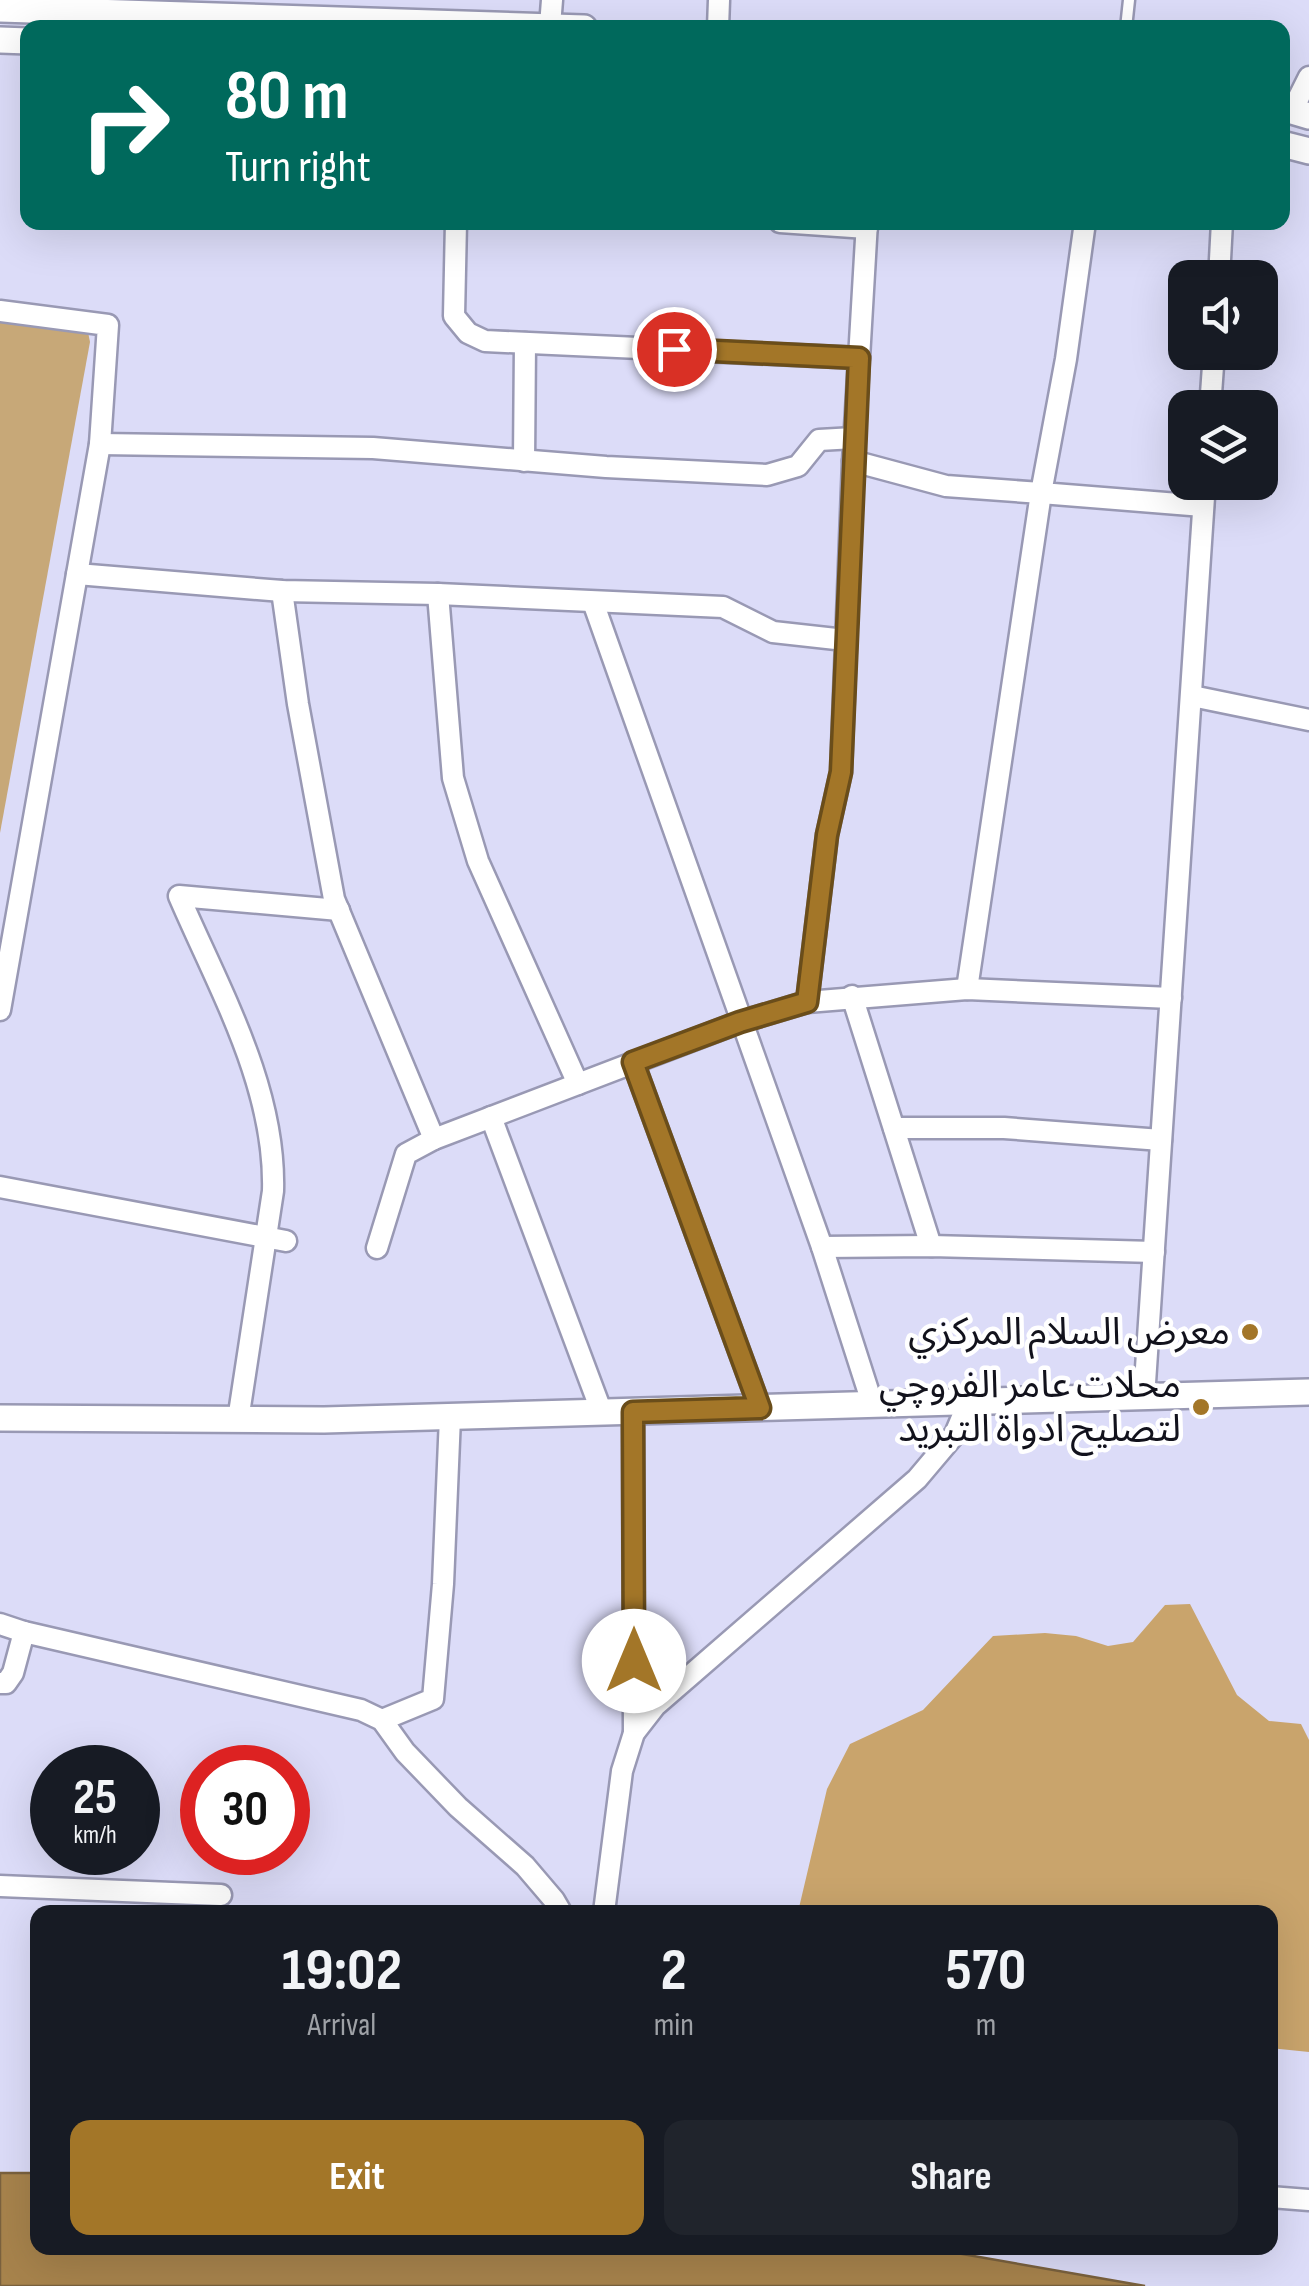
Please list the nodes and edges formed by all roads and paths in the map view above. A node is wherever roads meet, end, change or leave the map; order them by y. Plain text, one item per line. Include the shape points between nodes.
1 (180, 7) edge
2 (0, 9) edge
3 (327, 10) edge
4 (466, 20) edge
5 (1309, 77) edge
6 (1295, 112) edge
7 (456, 230) edge
8 (867, 230) edge
9 (1084, 230) edge
10 (1221, 230) edge
11 (1219, 260) edge
12 (0, 311) edge
13 (525, 343) junction
14 (859, 358) junction
15 (854, 438) junction
16 (100, 444) junction
17 (524, 460) junction
18 (853, 461) junction
19 (1040, 492) junction
20 (1204, 500) edge
21 (1203, 506) junction
22 (77, 574) junction
23 (282, 590) junction
24 (438, 594) junction
25 (593, 602) junction
26 (845, 640) junction
27 (1192, 696) junction
28 (1309, 720) edge
29 (339, 910) junction
30 (967, 989) junction
31 (852, 996) junction
32 (1171, 998) junction
33 (807, 1002) junction
34 (0, 1010) edge
35 (740, 1022) junction
36 (633, 1062) junction
37 (578, 1084) junction
38 (491, 1117) junction
39 (894, 1128) junction
40 (434, 1139) junction
41 (1161, 1140) junction
42 (0, 1188) edge
43 (264, 1236) junction
44 (286, 1240) dead end
45 (931, 1246) junction
46 (822, 1247) junction
47 (377, 1248) dead end
48 (1154, 1252) junction
49 (1309, 1392) edge
50 (1144, 1398) junction
51 (968, 1403) junction
52 (873, 1406) junction
53 (760, 1408) junction
54 (633, 1412) junction
55 (602, 1413) junction
56 (450, 1417) junction
57 (0, 1418) edge
58 (238, 1420) junction
59 (0, 1624) edge
60 (24, 1632) junction
61 (0, 1683) edge
62 (382, 1720) junction
63 (634, 1733) junction
64 (0, 1886) edge
65 (221, 1895) dead end
66 (557, 1905) edge
67 (605, 1905) edge
68 (1278, 2198) edge
69 (1309, 2200) edge

1 - 2 street
1 - 3 street
3 - 4 street
5 - 6 street
7 - 13 street via 454,316 476,338
8 - 14 street
9 - 19 street
10 - 11 street
12 - 16 street via 108,324
13 - 14 street
13 - 17 street
14 - 15 street
15 - 17 street via 819,440 798,466 766,474
15 - 18 street
16 - 17 street via 373,448
16 - 22 street
18 - 19 street via 946,486
18 - 26 street
19 - 21 street
19 - 30 street
20 - 21 street
21 - 27 street
22 - 23 street
22 - 34 street
23 - 24 street
23 - 29 street
24 - 25 street
24 - 37 street via 453,778 478,861
25 - 26 street via 723,607 772,632
25 - 35 street
26 - 33 street via 841,772
27 - 28 street
27 - 32 street
29 - 40 street
29 - 43 street via 179,896 255,1071 274,1156
30 - 31 street
30 - 32 street
31 - 33 street
31 - 39 street
32 - 41 street
33 - 35 street
35 - 36 street
35 - 46 street
36 - 37 street
36 - 53 street
37 - 38 street
38 - 40 street
38 - 55 street
39 - 41 street
39 - 45 street
40 - 47 street via 406,1154
41 - 48 street
42 - 43 street
43 - 44 street
43 - 58 street
45 - 46 street
45 - 48 street
46 - 52 street
48 - 50 street
49 - 50 street
50 - 51 street
51 - 52 street
51 - 63 street via 955,1434 917,1479 654,1706
52 - 53 street
53 - 54 street
54 - 55 street
54 - 63 street
55 - 56 street
56 - 58 street
56 - 62 street via 433,1699
57 - 58 street
59 - 60 street
60 - 61 street via 13,1673
60 - 62 street
62 - 66 street via 405,1752
63 - 67 street via 622,1771
64 - 65 street
68 - 69 street

